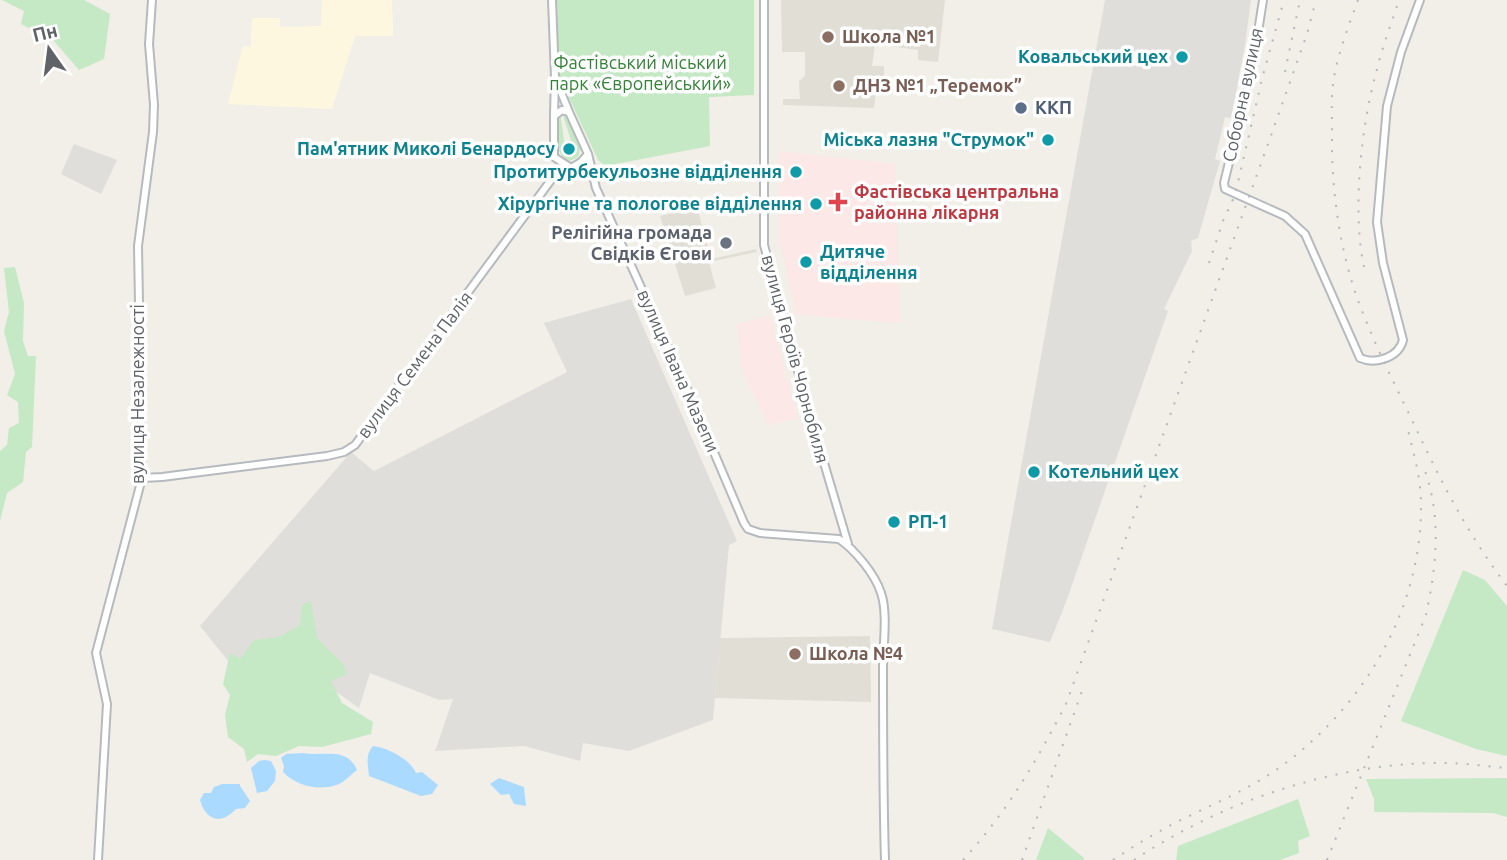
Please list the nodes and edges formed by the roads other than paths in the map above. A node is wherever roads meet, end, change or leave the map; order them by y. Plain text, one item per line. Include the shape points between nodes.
1 (152, 0) edge
2 (552, 0) edge
3 (764, 0) edge
4 (1263, 0) edge
5 (1420, 0) edge
6 (555, 77) junction
7 (569, 112) junction
8 (554, 115) junction
9 (588, 154) junction
10 (554, 158) junction
11 (574, 167) junction
12 (593, 174) junction
13 (554, 176) junction
14 (142, 478) junction
15 (849, 546) junction
16 (98, 860) edge
17 (885, 860) edge

1 - 14 street, вулиця Незалежності via 153,132 138,246
2 - 6 street
3 - 15 street, вулиця Героїв Чорнобиля via 764,245
4 - 5 street, Соборна вулиця via 1225,189 1285,216 1305,234 1360,358 1371,361 1397,352 1404,340 1377,222 1387,106
6 - 7 street
6 - 8 street
7 - 8 street
7 - 9 street, вулиця Івана Мазепи
8 - 10 street
9 - 11 street, вулиця Семена Палія
9 - 12 street, вулиця Івана Мазепи
10 - 11 street
10 - 13 street
11 - 12 street
11 - 13 street, вулиця Семена Палія
12 - 15 street, вулиця Івана Мазепи via 748,529 835,538
13 - 14 street, вулиця Семена Палія via 350,450
14 - 16 street, вулиця Незалежності via 96,653 107,704
15 - 17 street, вулиця Героїв Чорнобиля via 882,593

